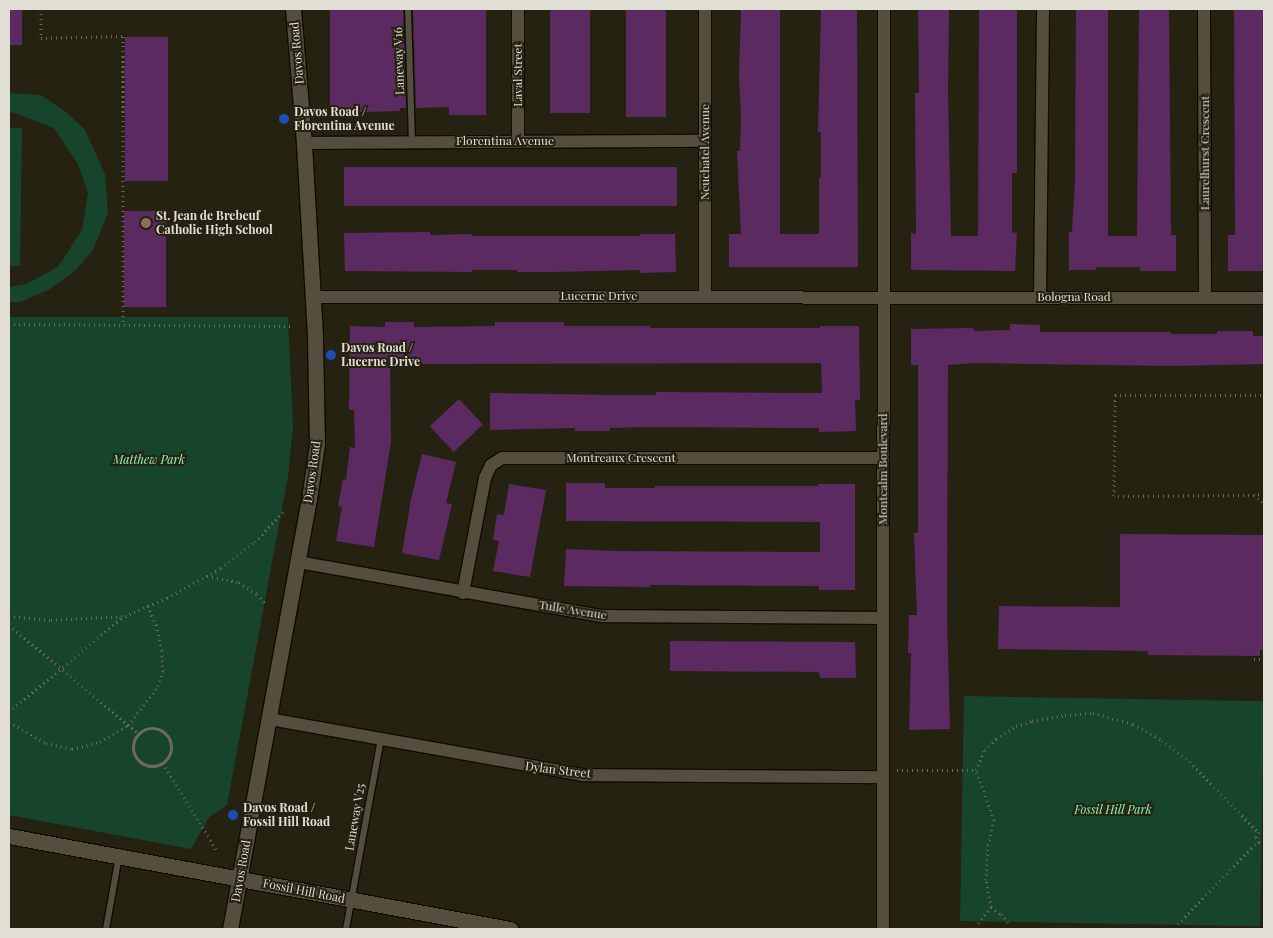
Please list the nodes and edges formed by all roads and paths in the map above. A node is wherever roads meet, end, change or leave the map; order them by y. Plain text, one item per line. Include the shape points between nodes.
1 (41, 9) edge
2 (293, 9) edge
3 (408, 9) edge
4 (518, 9) edge
5 (705, 9) edge
6 (884, 9) edge
7 (1043, 9) edge
8 (1204, 9) edge
9 (518, 141) junction
10 (705, 141) junction
11 (304, 142) junction
12 (412, 142) junction
13 (705, 296) junction
14 (313, 297) junction
15 (884, 297) junction
16 (1040, 297) junction
17 (1205, 298) junction
18 (1264, 298) edge
19 (9, 324) edge
20 (123, 324) junction
21 (290, 326) dead end
22 (1264, 395) edge
23 (883, 458) junction
24 (1264, 493) edge
25 (1254, 495) junction
26 (1264, 503) edge
27 (284, 511) dead end
28 (298, 562) junction
29 (206, 576) junction
30 (464, 593) junction
31 (266, 604) dead end
32 (147, 606) junction
33 (9, 616) edge
34 (124, 616) junction
35 (883, 618) junction
36 (9, 625) edge
37 (1254, 659) dead end
38 (1264, 659) edge
39 (62, 669) junction
40 (9, 712) edge
41 (269, 719) junction
42 (9, 722) edge
43 (128, 725) junction
44 (139, 734) junction
45 (381, 739) junction
46 (162, 763) junction
47 (897, 770) dead end
48 (976, 770) junction
49 (882, 777) junction
50 (1264, 831) edge
51 (1258, 832) junction
52 (9, 836) edge
53 (1258, 841) junction
54 (1264, 843) edge
55 (217, 851) dead end
56 (119, 856) junction
57 (239, 879) junction
58 (352, 900) junction
59 (991, 907) junction
60 (978, 923) dead end
61 (1008, 923) dead end
62 (1178, 924) dead end
63 (106, 929) edge
64 (230, 929) edge
65 (346, 929) edge
66 (510, 929) edge
67 (883, 929) edge

1 - 20 path via 41,38 123,36
2 - 11 street, Davos Road
3 - 12 lane, Laneway V16
4 - 9 street, Laval Street
5 - 10 street, Neuchatel Avenue
6 - 15 street, Montcalm Boulevard
7 - 16 street
8 - 17 street, Laurelhurst Crescent
9 - 10 street, Florentina Avenue
9 - 12 street, Florentina Avenue
10 - 13 street, Neuchatel Avenue
11 - 12 street, Florentina Avenue
11 - 14 street, Davos Road
13 - 14 street, Lucerne Drive
13 - 15 street, Lucerne Drive
14 - 28 street, Davos Road via 317,444
15 - 16 street, Bologna Road
15 - 23 street, Montcalm Boulevard
16 - 17 street, Bologna Road
17 - 18 street, Bologna Road
19 - 20 path
20 - 21 path
22 - 25 path via 1115,395 1114,496
23 - 30 street, Montreaux Crescent via 502,458 491,465 485,478
23 - 35 street, Montcalm Boulevard
24 - 25 path
25 - 26 path
27 - 29 path via 255,542
28 - 30 street, Tulle Avenue
28 - 41 street, Davos Road
29 - 31 path via 239,582
29 - 32 path
30 - 35 street, Tulle Avenue via 601,616
32 - 34 path
32 - 43 path via 156,625 163,671 158,686
33 - 34 path via 51,620
34 - 39 path
35 - 49 street, Montcalm Boulevard
36 - 39 path
37 - 38 path
39 - 40 path
39 - 43 path
41 - 45 street, Dylan Street
41 - 57 street, Davos Road
42 - 43 path via 46,743 72,749 100,742
43 - 44 path
44 - 46 path via 133,744 136,758 148,766
44 - 46 path via 155,729 167,737 170,751
45 - 49 street, Dylan Street via 582,775
45 - 58 lane, Laneway V25
46 - 55 path
47 - 48 path
48 - 51 path via 990,744 1006,730 1065,715 1106,715 1133,724 1173,748
48 - 59 path via 994,820 988,845 986,880
49 - 67 street, Montcalm Boulevard
50 - 51 path
51 - 53 path
52 - 56 street, Fossil Hill Road
53 - 54 path
53 - 62 path
56 - 57 street, Fossil Hill Road
56 - 63 lane
57 - 58 street, Fossil Hill Road
57 - 64 street, Davos Road
58 - 65 lane, Laneway V25
58 - 66 street, Fossil Hill Road
59 - 60 path
59 - 61 path

